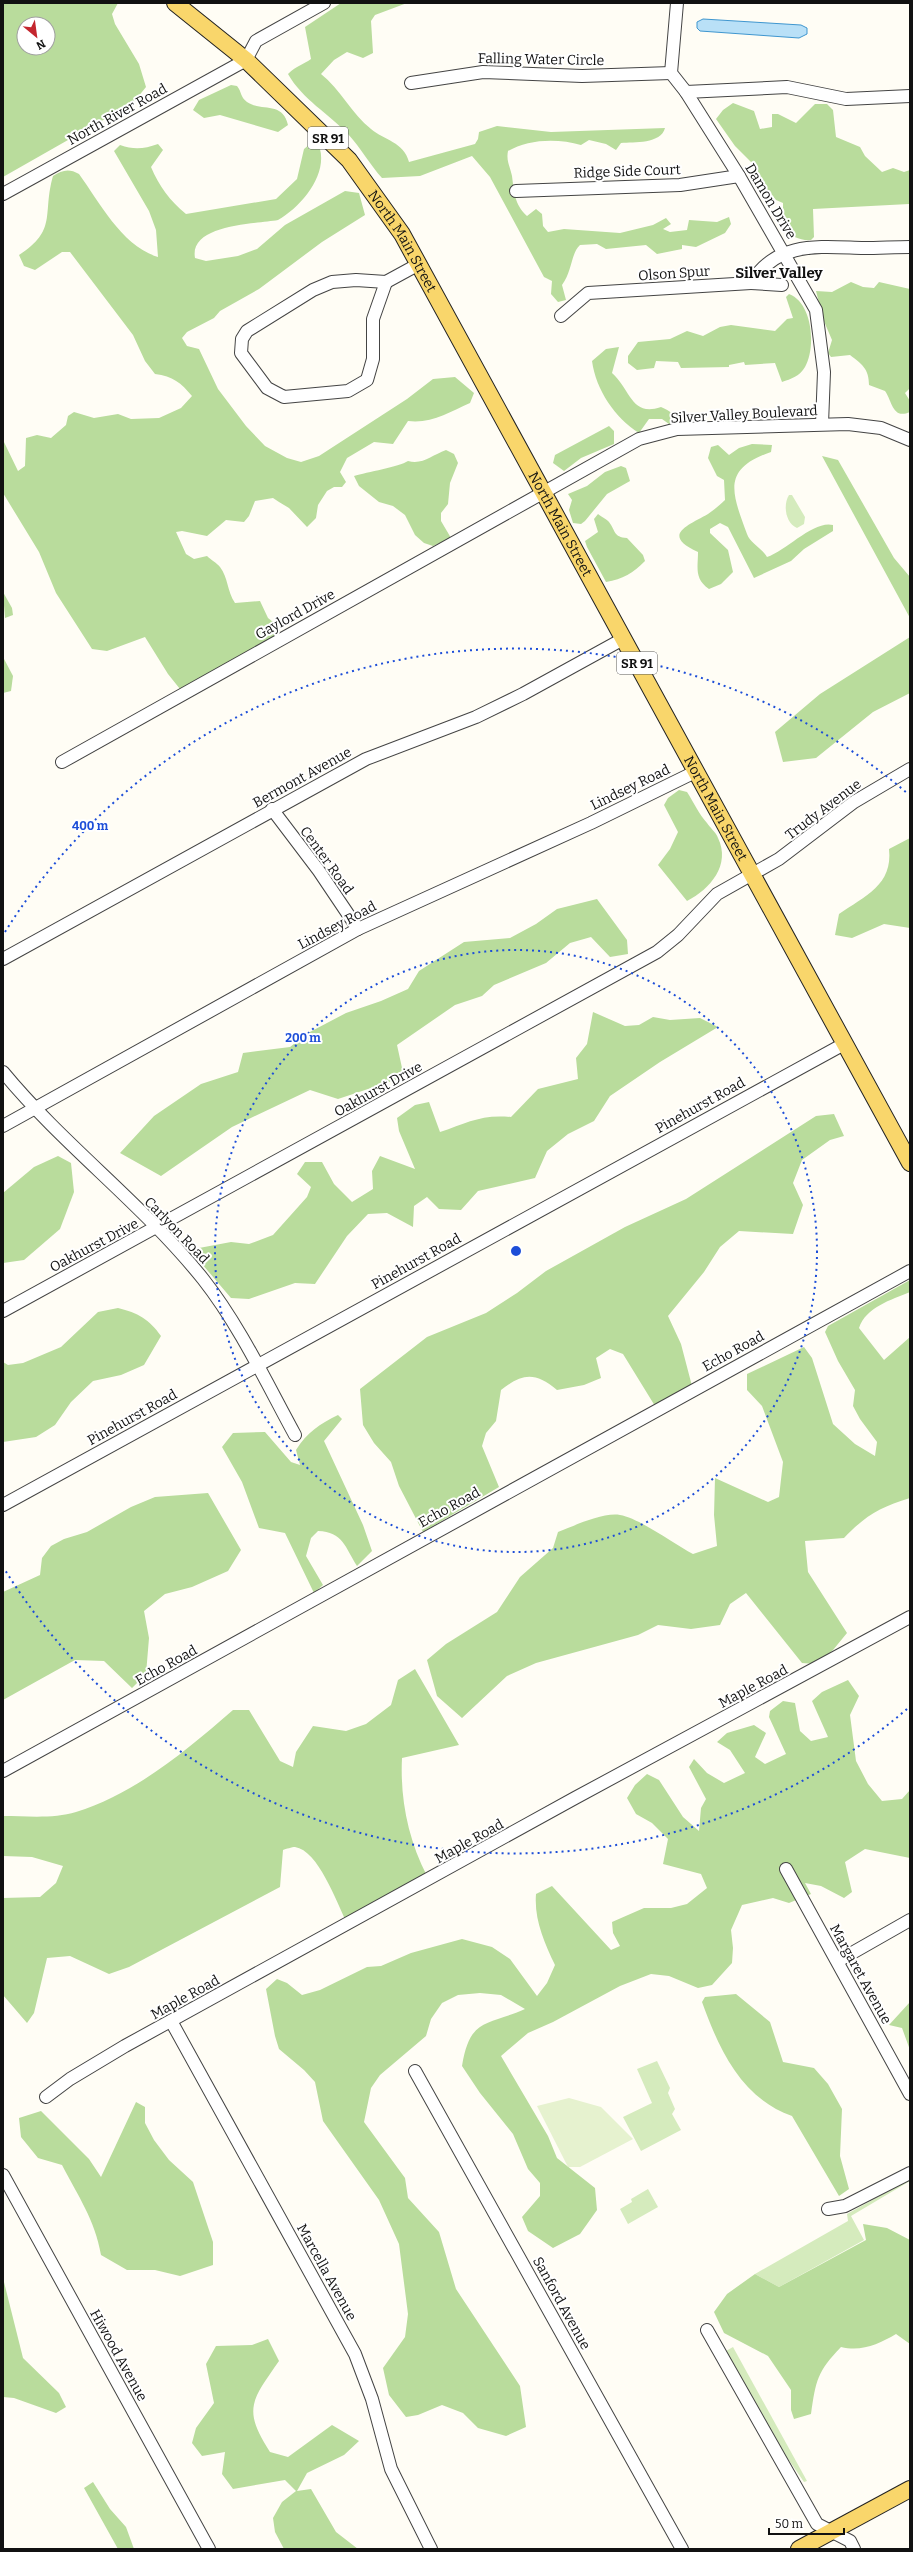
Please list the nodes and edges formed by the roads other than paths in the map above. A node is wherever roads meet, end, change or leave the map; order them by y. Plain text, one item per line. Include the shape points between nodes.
1 (175, 3) edge
2 (324, 3) edge
3 (677, 3) edge
4 (246, 60) junction
5 (670, 73) junction
6 (411, 83) dead end
7 (686, 92) junction
8 (910, 96) edge
9 (739, 176) junction
10 (516, 191) dead end
11 (3, 194) edge
12 (910, 247) edge
13 (784, 253) junction
14 (419, 264) junction
15 (386, 282) junction
16 (751, 283) junction
17 (782, 285) dead end
18 (561, 316) dead end
19 (822, 424) junction
20 (910, 440) edge
21 (544, 493) junction
22 (623, 639) junction
23 (62, 762) dead end
24 (910, 769) edge
25 (695, 772) junction
26 (272, 810) junction
27 (754, 874) junction
28 (358, 929) junction
29 (3, 959) edge
30 (844, 1044) junction
31 (3, 1072) edge
32 (36, 1108) junction
33 (3, 1126) edge
34 (910, 1163) edge
35 (157, 1228) junction
36 (910, 1271) edge
37 (3, 1311) edge
38 (257, 1366) junction
39 (295, 1435) dead end
40 (3, 1505) edge
41 (910, 1617) edge
42 (3, 1771) edge
43 (786, 1869) dead end
44 (910, 1920) edge
45 (838, 1961) junction
46 (171, 2021) junction
47 (415, 2071) dead end
48 (910, 2094) edge
49 (46, 2097) dead end
50 (910, 2173) edge
51 (3, 2175) edge
52 (828, 2209) dead end
53 (707, 2330) dead end
54 (910, 2489) edge
55 (833, 2530) junction
56 (209, 2549) edge
57 (431, 2549) edge
58 (682, 2549) edge
59 (799, 2549) edge
60 (854, 2549) edge

1 - 4 main road, North Main Street / SR 91
2 - 4 street via 256,41
3 - 5 street
4 - 11 street, North River Road
4 - 14 main road, North Main Street / SR 91 via 349,160 374,192
5 - 6 street, Falling Water Circle via 582,76 483,72
5 - 7 street, Damon Drive
7 - 8 street via 787,87 846,99
7 - 9 street, Damon Drive
9 - 10 street, Ridge Side Court via 680,185
9 - 13 street, Damon Drive
12 - 13 street via 821,245
13 - 16 street via 757,274
13 - 19 street, Damon Drive via 816,310 824,372
14 - 15 street
14 - 21 main road, North Main Street / SR 91
15 - 15 street via 373,320 373,359 370,374 356,388 292,397 278,395 267,388 241,354 242,339 247,332 313,290 332,282
16 - 17 street, Olson Spur
16 - 18 street, Olson Spur via 588,293
19 - 20 street, Silver Valley Boulevard via 881,428
19 - 21 street, Silver Valley Boulevard via 677,429 639,439 620,448
21 - 22 main road, North Main Street / SR 91
21 - 23 street, Gaylord Drive
22 - 25 main road, North Main Street / SR 91
22 - 26 street, Bermont Avenue via 524,694 476,717 366,759
24 - 27 street, Trudy Avenue via 854,802 796,848
25 - 27 main road, North Main Street / SR 91
25 - 28 street, Lindsey Road via 597,820
26 - 28 street, Center Road via 319,871
26 - 29 street, Bermont Avenue
27 - 30 main road, North Main Street / SR 91
27 - 35 street, Oakhurst Drive via 717,894 658,952
28 - 32 street, Lindsey Road
30 - 34 main road, North Main Street / SR 91
30 - 38 street, Pinehurst Road
31 - 32 street, Carlyon Road
32 - 33 street, Lindsey Road
32 - 35 street, Carlyon Road
35 - 37 street, Oakhurst Drive
35 - 38 street, Carlyon Road via 218,1298
36 - 42 street, Echo Road
38 - 39 street, Carlyon Road
38 - 40 street, Pinehurst Road
41 - 46 street, Maple Road
43 - 45 street, Margaret Avenue
44 - 45 street
45 - 48 street, Margaret Avenue
46 - 49 street, Maple Road via 70,2079
46 - 57 street, Marcella Avenue via 355,2354 372,2399 391,2469
47 - 58 street, Sanford Avenue
50 - 52 street via 845,2206
51 - 56 street, Hiwood Avenue
53 - 55 street via 817,2524
54 - 55 main road
55 - 59 main road
55 - 60 street via 850,2541

